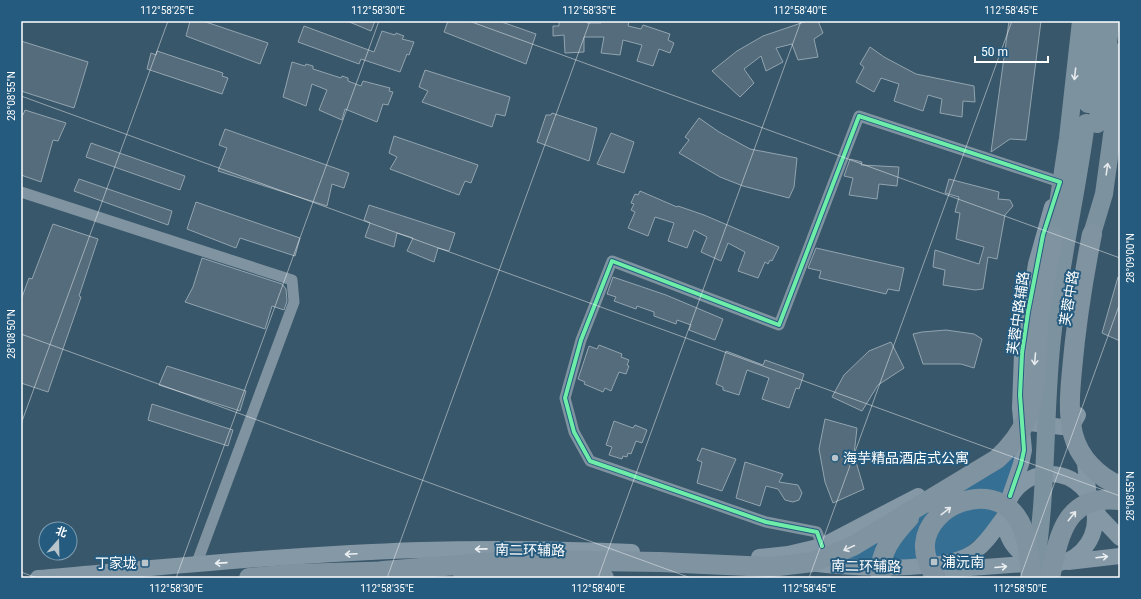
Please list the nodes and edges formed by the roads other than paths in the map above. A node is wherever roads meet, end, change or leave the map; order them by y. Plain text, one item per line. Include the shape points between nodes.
1 (1081, 21) edge
2 (1097, 21) edge
3 (1111, 21) edge
4 (1120, 52) edge
5 (1091, 124) junction
6 (1060, 182) junction
7 (21, 192) edge
8 (1104, 194) junction
9 (1092, 234) joint
10 (1053, 237) joint
11 (1080, 406) junction
12 (1020, 408) junction
13 (1024, 450) junction
14 (1120, 486) edge
15 (1010, 496) junction
16 (1120, 500) edge
17 (928, 501) junction
18 (1092, 502) junction
19 (1004, 517) junction
20 (1120, 538) edge
21 (822, 546) junction
22 (1120, 556) edge
23 (758, 557) junction
24 (196, 565) junction
25 (383, 570) junction
26 (1040, 572) edge
27 (38, 578) edge
28 (249, 578) edge
29 (604, 578) edge
30 (836, 578) edge
31 (881, 578) edge
32 (936, 578) edge

1 -> 6 main road via 1068,138
2 - 5 main road
3 - 5 main road, 芙蓉中路
8 -> 4 main road
5 - 26 main road, 芙蓉中路, bridge via 1054,317 1048,386
6 - 10 main road
6 - 12 street, 芙蓉中路辅路 via 1036,264 1022,353
6 - 21 street via 859,116 779,325 612,261 581,340 565,398 574,432 590,461 766,522 817,532
7 - 24 street via 292,280 294,302
8 - 9 main road
8 - 11 street via 1082,359
9 - 14 highway, bridge via 1075,335 1070,417 1073,434 1090,466
10 -> 17 highway, bridge via 1038,325 1032,397 1028,416 1020,433 997,459
11 - 12 street via 1074,422 1062,427 1030,423 1024,418
11 - 18 street via 1080,428
12 - 13 street, 芙蓉中路辅路
13 - 15 street, 芙蓉中路辅路 via 1022,464
13 - 21 street via 999,447 950,479
15 - 18 street via 1030,478 1043,474 1057,474 1070,478 1081,486
15 - 19 street
26 -> 16 highway, bridge via 1074,512 1094,500
17 -> 25 highway, bridge via 853,546 813,562 792,566 519,560
17 - 31 highway, bridge via 899,528 886,546 881,561
18 - 20 street via 1100,517
18 - 26 street via 1094,529 1088,544 1077,555
19 - 23 street, 南二环辅路 via 974,552 946,563 865,568
19 - 26 street via 1010,541
21 - 23 street via 788,554
26 -> 22 street, 南二环辅路
23 -> 24 street, 南二环辅路 via 527,549 421,550
24 - 27 street, 南二环辅路
25 - 28 highway
25 - 29 highway, bridge via 466,571
30 -> 26 street, 南二环辅路 via 899,572
32 -> 26 highway, bridge via 925,552 929,530 947,509 960,502 974,499 1001,502 1017,517

